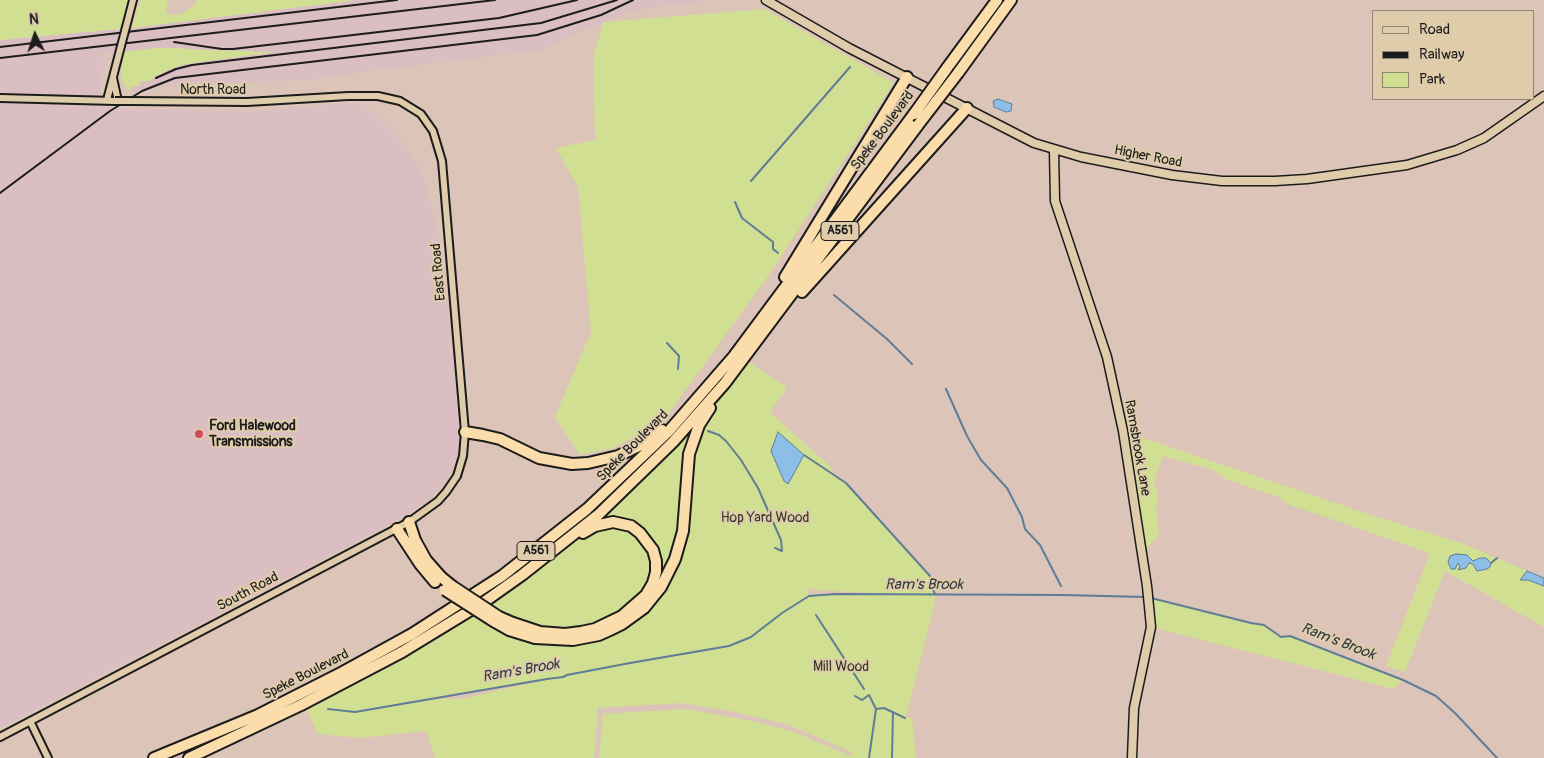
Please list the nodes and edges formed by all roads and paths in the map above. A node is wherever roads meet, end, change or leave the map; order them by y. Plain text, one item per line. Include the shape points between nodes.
1 (133, 0) edge
2 (766, 0) edge
3 (997, 0) edge
4 (1011, 0) edge
5 (907, 77) junction
6 (113, 78) junction
7 (1544, 96) edge
8 (0, 98) edge
9 (107, 100) junction
10 (117, 100) junction
11 (967, 108) junction
12 (421, 114) joint
13 (1054, 150) junction
14 (760, 321) junction
15 (762, 336) junction
16 (734, 356) junction
17 (725, 383) junction
18 (465, 432) junction
19 (408, 522) junction
20 (398, 528) junction
21 (449, 588) junction
22 (484, 602) junction
23 (497, 619) junction
24 (30, 721) junction
25 (0, 736) edge
26 (48, 758) edge
27 (154, 758) edge
28 (189, 758) edge
29 (1132, 758) edge

1 - 6 street, bridge
2 - 5 street, Higher Road
3 - 14 highway, Speke Boulevard / A561, bridge
4 - 15 highway, Speke Boulevard / A561, bridge
5 - 11 street, Higher Road
5 - 14 highway
6 - 9 street
6 - 10 street
7 - 13 street, Higher Road via 1484,138 1458,150 1407,165 1307,179 1222,181 1144,170
8 - 9 street, North Road
9 - 10 street, North Road
10 - 12 street, North Road, bridge via 247,102 373,96 400,101
11 - 13 street, Higher Road
11 - 15 highway
12 - 18 street, East Road via 433,131 442,161
13 - 29 street, Ramsbrook Lane via 1055,201 1107,357 1123,431 1148,586 1151,627 1134,708
14 - 16 highway, Speke Boulevard / A561
15 - 17 highway, Speke Boulevard / A561
16 - 18 highway via 658,434 633,450 605,460 572,464 555,462 500,439
16 - 27 highway, Speke Boulevard / A561 via 668,432 628,471 580,516 502,576 412,634 344,672 258,715
17 - 22 highway, Speke Boulevard / A561 via 673,442 598,515 538,564
17 - 23 highway via 699,425 692,444 683,531 675,559 661,587 644,608 610,630 573,640 535,638 510,630
18 - 19 street, South Road via 463,456 452,484 438,501
19 - 20 street, South Road
19 - 21 highway via 426,560
20 - 21 highway via 423,568
20 - 24 street, South Road
21 - 23 highway, bridge
22 - 23 highway via 586,531 604,523 631,526 653,550 656,572 646,595 609,623 581,632 552,633
22 - 28 highway, Speke Boulevard / A561 via 358,676
24 - 25 street, South Road
24 - 26 street

